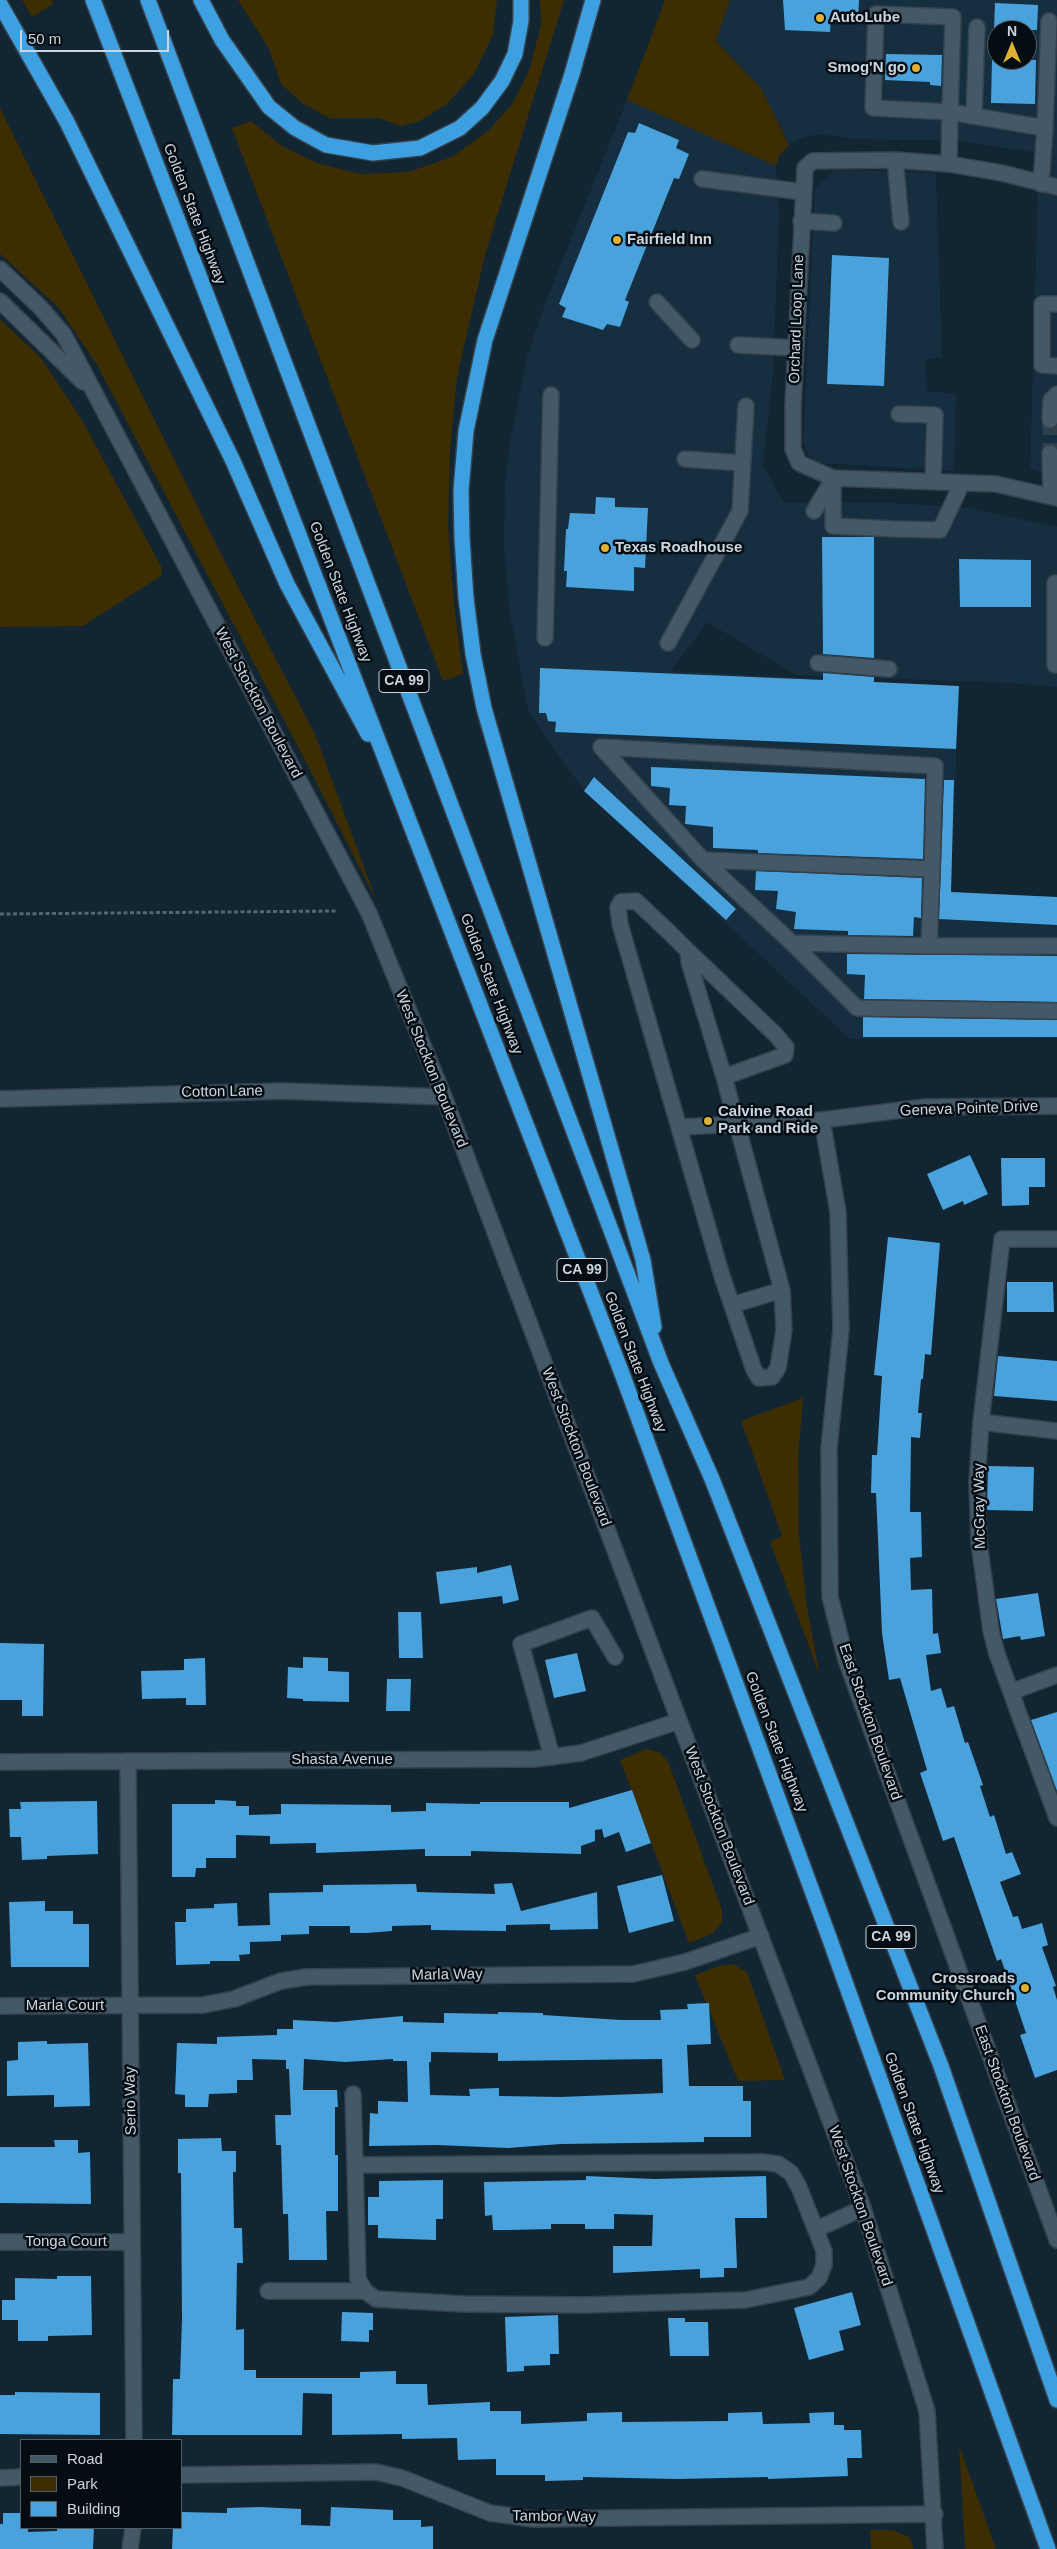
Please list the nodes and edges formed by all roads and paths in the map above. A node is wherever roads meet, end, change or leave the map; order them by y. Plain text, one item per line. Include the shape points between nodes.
1 (93, 0) edge
2 (148, 0) edge
3 (201, 0) edge
4 (521, 0) edge
5 (593, 0) edge
6 (0, 4) edge
7 (1050, 21) dead end
8 (977, 27) dead end
9 (950, 112) junction
10 (974, 116) junction
11 (1045, 128) junction
12 (894, 160) junction
13 (949, 164) junction
14 (702, 179) dead end
15 (1041, 184) junction
16 (1057, 187) edge
17 (802, 192) junction
18 (802, 221) junction
19 (901, 222) dead end
20 (834, 223) dead end
21 (0, 269) edge
22 (0, 302) edge
23 (657, 302) dead end
24 (1057, 304) edge
25 (692, 340) dead end
26 (738, 345) dead end
27 (796, 348) junction
28 (1057, 366) edge
29 (92, 390) junction
30 (1057, 394) edge
31 (551, 395) dead end
32 (746, 406) dead end
33 (900, 414) dead end
34 (1050, 420) tunnel mouth
35 (1050, 452) tunnel mouth
36 (685, 460) dead end
37 (742, 463) junction
38 (834, 478) junction
39 (932, 482) junction
40 (962, 483) junction
41 (1054, 498) edge
42 (814, 511) dead end
43 (1055, 583) dead end
44 (545, 638) dead end
45 (668, 643) dead end
46 (818, 663) dead end
47 (1057, 665) edge
48 (889, 669) dead end
49 (398, 790) junction
50 (703, 860) junction
51 (932, 869) junction
52 (338, 911) dead end
53 (0, 914) edge
54 (792, 943) junction
55 (929, 946) junction
56 (1057, 946) edge
57 (688, 951) junction
58 (1057, 1011) edge
59 (724, 1077) junction
60 (444, 1097) junction
61 (0, 1099) edge
62 (1057, 1106) edge
63 (822, 1120) junction
64 (736, 1124) junction
65 (680, 1126) junction
66 (1057, 1239) edge
67 (782, 1290) junction
68 (732, 1305) junction
69 (661, 1363) junction
70 (981, 1422) junction
71 (1057, 1431) edge
72 (615, 1657) dead end
73 (1057, 1675) edge
74 (1011, 1692) junction
75 (679, 1721) junction
76 (552, 1757) junction
77 (128, 1761) junction
78 (0, 1762) edge
79 (1057, 1818) edge
80 (762, 1936) junction
81 (0, 2006) edge
82 (130, 2006) junction
83 (353, 2094) dead end
84 (355, 2165) junction
85 (863, 2208) junction
86 (817, 2229) junction
87 (1057, 2240) edge
88 (0, 2242) edge
89 (132, 2242) junction
90 (268, 2291) dead end
91 (365, 2291) junction
92 (1057, 2400) edge
93 (134, 2439) edge
94 (182, 2474) edge
95 (20, 2477) edge
96 (0, 2478) edge
97 (935, 2514) junction
98 (133, 2529) edge
99 (130, 2549) edge
100 (935, 2549) edge
101 (1048, 2549) edge

1 - 49 highway, Golden State Highway / CA 99
2 - 69 highway, Golden State Highway / CA 99
3 - 4 highway via 222,40 269,107 295,128 326,145 373,153 420,148 460,128 482,108 502,81 515,54
5 - 69 highway via 483,349 466,431 462,538 473,654 484,708 643,1260
6 - 49 highway via 67,122 233,461 287,584
7 - 11 street
8 - 10 street
9 - 9 street via 953,17 876,14 873,108
9 - 10 street
9 - 13 street
10 - 11 street
11 - 15 street
12 - 13 street, Orchard Loop Lane
12 - 17 street, Orchard Loop Lane via 814,161 805,168
12 - 19 street
13 - 15 street, Orchard Loop Lane
14 - 17 street
15 - 16 street, Orchard Loop Lane
17 - 18 street, Orchard Loop Lane
18 - 20 street
18 - 27 street, Orchard Loop Lane
21 - 29 street, West Stockton Boulevard via 64,335
22 - 29 street, West Stockton Boulevard
23 - 25 street
24 - 28 street via 1042,304 1042,365
26 - 27 street
27 - 38 street, Orchard Loop Lane via 793,449 799,463
29 - 60 street, West Stockton Boulevard via 369,913
30 - 34 street via 1050,400
31 - 44 street
32 - 37 street
33 - 39 street via 935,415
35 - 41 street
36 - 37 street
37 - 45 street via 740,511
38 - 39 street, Orchard Loop Lane
38 - 40 street via 834,526 894,529 940,530
38 - 42 street
39 - 40 street, Orchard Loop Lane
40 - 41 street, Orchard Loop Lane via 996,484
43 - 47 street
46 - 48 street
49 - 101 highway, Golden State Highway / CA 99 via 621,1372 826,1929
50 - 51 street
50 - 51 street via 601,747 935,766
50 - 54 street
51 - 55 street
52 - 53 path
54 - 55 street
54 - 58 street via 857,1008
55 - 56 street
57 - 59 street
57 - 59 street via 786,1047 785,1056
57 - 65 street via 636,901 621,902 618,907 620,924
59 - 64 street
60 - 61 street, Cotton Lane via 283,1091
60 - 75 street, West Stockton Boulevard
62 - 63 street, Geneva Pointe Drive via 926,1107
63 - 64 street, Geneva Pointe Drive
63 - 87 street, East Stockton Boulevard via 838,1212 841,1330 829,1448 830,1597 846,1660
64 - 65 street, Geneva Pointe Drive
64 - 67 street
65 - 68 street
66 - 70 street, McGray Way via 1002,1239
67 - 68 street
67 - 68 street via 784,1330 778,1368 772,1377 759,1378 754,1370
69 - 92 highway, Golden State Highway / CA 99 via 712,1479 879,1904 940,2066
70 - 71 street
70 - 74 street, McGray Way via 977,1482 979,1542 991,1631
72 - 76 street via 592,1618 520,1644
73 - 74 street
74 - 79 street, McGray Way
75 - 76 street, Shasta Avenue via 580,1753
75 - 80 street, West Stockton Boulevard
76 - 77 street, Shasta Avenue
77 - 78 street, Shasta Avenue
77 - 82 street, Serio Way
80 - 82 street, Marla Way via 664,1968 633,1974 306,1977 281,1981 203,2005
80 - 85 street, West Stockton Boulevard
81 - 82 street, Marla Court
82 - 89 street, Serio Way
83 - 84 street
84 - 86 street via 778,2164 791,2173
84 - 91 street via 358,2279
85 - 86 street
85 - 97 street, West Stockton Boulevard via 927,2411
86 - 91 street via 824,2251 824,2265 819,2278 808,2287 795,2291 745,2300 586,2305 464,2304 390,2301 376,2299
88 - 89 street, Tonga Court
89 - 93 street, Serio Way
90 - 91 street
94 - 97 street, Tambor Way via 376,2472 402,2478 490,2512 534,2519
95 - 96 street
97 - 100 street, West Stockton Boulevard
98 - 99 street

